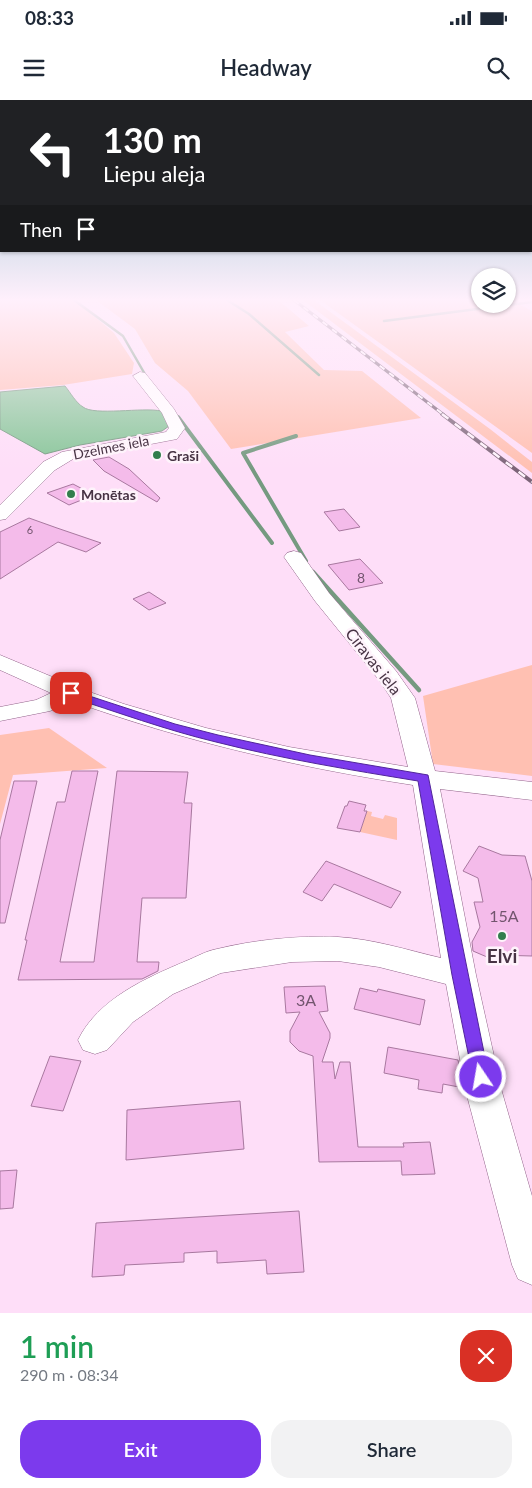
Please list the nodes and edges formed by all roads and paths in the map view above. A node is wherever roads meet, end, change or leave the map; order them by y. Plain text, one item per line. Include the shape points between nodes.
1 (140, 376) dead end
2 (0, 515) edge
3 (294, 557) dead end
4 (0, 662) edge
5 (71, 693) junction
6 (0, 714) edge
7 (424, 778) junction
8 (532, 791) edge
9 (460, 975) junction
10 (95, 1040) dead end
11 (532, 1265) edge

1 - 2 street, Dzelmes iela via 169,412 177,428 171,436 68,455 49,466
3 - 7 street, Cīravas iela via 403,698
4 - 5 street
5 - 6 street via 42,706
5 - 7 street via 217,739
7 - 8 street
7 - 9 street, Cīravas iela
9 - 10 street via 379,955 338,949 292,950 217,961 162,985 120,1012
9 - 11 street, Cīravas iela via 484,1092

